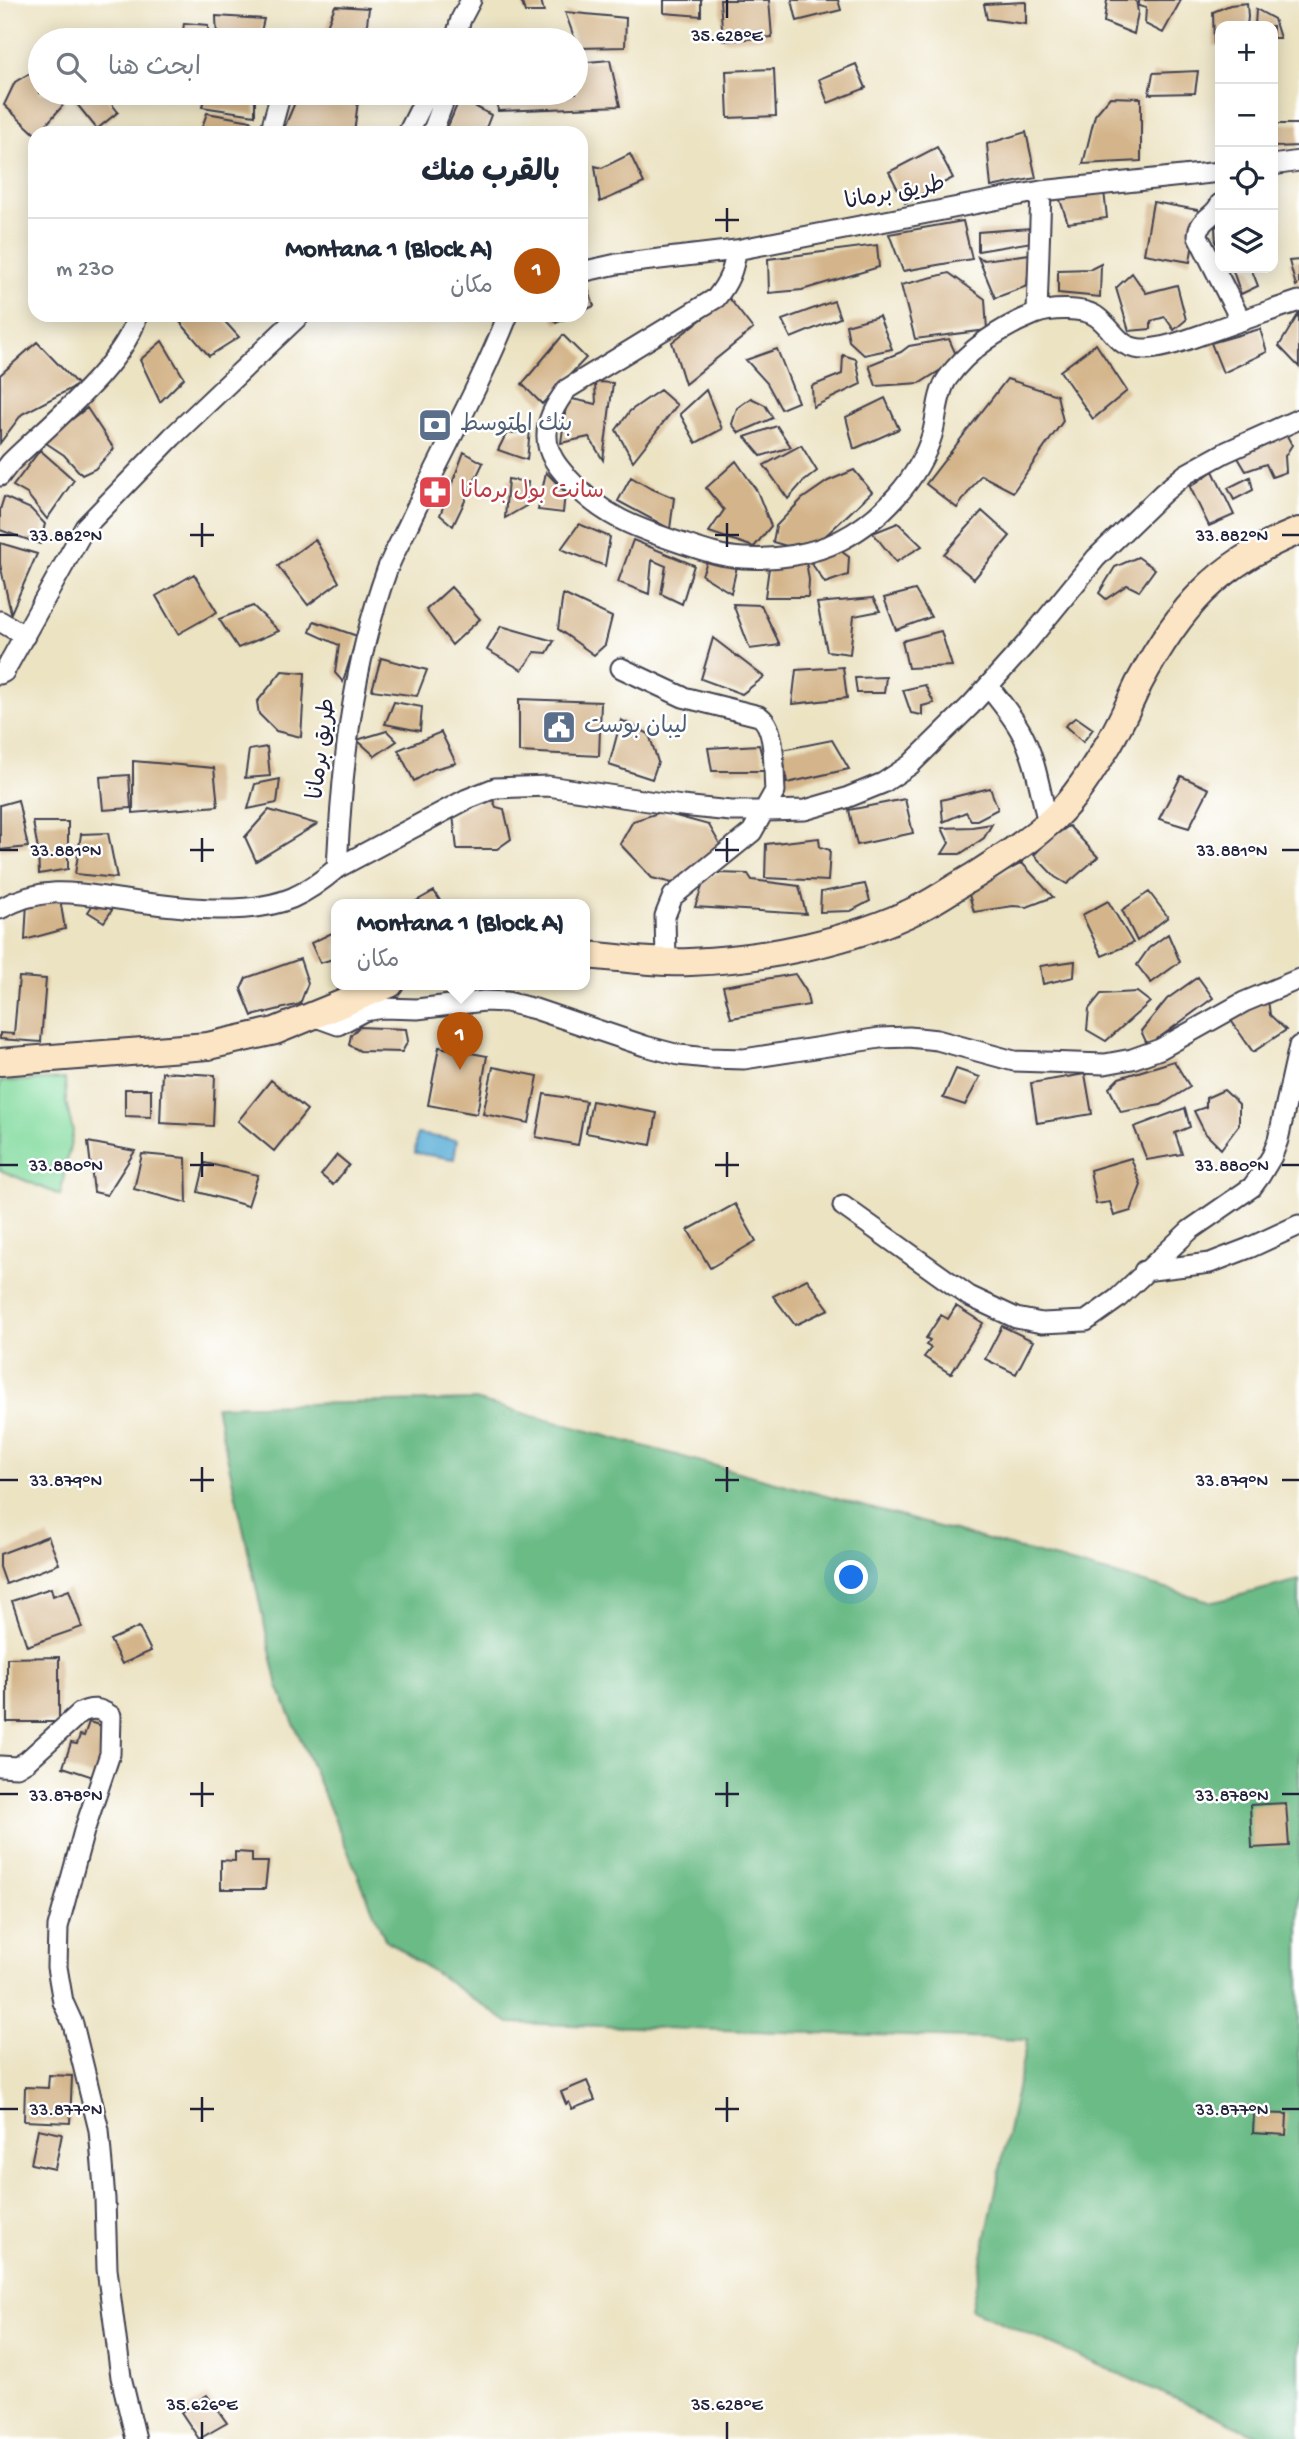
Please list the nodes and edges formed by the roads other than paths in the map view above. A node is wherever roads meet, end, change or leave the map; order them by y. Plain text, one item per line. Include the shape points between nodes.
1 (471, 0) edge
2 (458, 28) edge
3 (278, 105) edge
4 (422, 105) edge
5 (442, 105) edge
6 (272, 126) edge
7 (412, 126) edge
8 (435, 126) edge
9 (1299, 161) edge
10 (1278, 164) edge
11 (1215, 173) edge
12 (1041, 191) junction
13 (1217, 210) edge
14 (736, 250) junction
15 (588, 270) edge
16 (1299, 301) edge
17 (1037, 313) junction
18 (1241, 321) junction
19 (136, 322) edge
20 (293, 322) edge
21 (505, 322) edge
22 (1299, 419) edge
23 (0, 476) edge
24 (1299, 531) edge
25 (0, 621) edge
26 (25, 636) junction
27 (621, 667) dead end
28 (0, 674) edge
29 (988, 686) junction
30 (765, 811) junction
31 (1048, 823) junction
32 (337, 868) junction
33 (0, 909) edge
34 (590, 955) edge
35 (666, 961) junction
36 (1299, 979) edge
37 (376, 990) edge
38 (313, 1016) junction
39 (1299, 1045) edge
40 (0, 1062) edge
41 (843, 1206) dead end
42 (1299, 1225) edge
43 (1144, 1271) junction
44 (0, 1766) edge
45 (136, 2439) edge

1 - 2 street
3 - 6 street
4 - 7 street
5 - 8 street
9 - 10 street
11 - 12 street, طريق برمانا
12 - 14 street, طريق برمانا
12 - 17 street
13 - 18 street via 1203,220 1198,236
14 - 15 street, طريق برمانا
14 - 17 street via 734,268 716,298 567,390 554,411 547,437 557,466 607,513 633,527 718,555 745,558 811,553 873,521 898,495 930,440 947,380 971,351
16 - 18 street
17 - 18 street via 1085,311 1097,317 1119,342 1147,349
19 - 23 street via 127,342 102,374
20 - 26 street via 85,527
21 - 32 street, طريق برمانا via 388,567 368,627 351,710
22 - 29 street via 1226,452 1163,493 1096,558
24 - 31 main road via 1227,568 1188,606 1141,680 1110,742
25 - 26 street
26 - 28 street
27 - 30 street via 683,697 766,721 775,791
29 - 30 street via 910,765 883,783 805,810
29 - 31 street via 1029,748
30 - 32 street via 682,806 548,786 495,788
30 - 35 street via 751,832 673,896 665,916
31 - 35 main road via 1008,855 920,908 867,930 743,958
32 - 33 street via 291,898 256,907 220,909 75,891 37,894
34 - 35 main road
36 - 38 street via 1244,1002 1160,1049 1105,1064 1014,1061 909,1037 744,1059 679,1055 507,1002 383,1008 364,1011 338,1025
37 - 38 main road
38 - 40 main road via 275,1031 208,1046
39 - 43 street via 1278,1140 1261,1176
41 - 43 street via 969,1296 1016,1318 1042,1323 1086,1321 1116,1300
42 - 43 street via 1210,1263
44 - 45 street via 17,1767 27,1761 90,1708 111,1716 110,1755 58,1927 57,1967 99,2130 107,2269 121,2377

